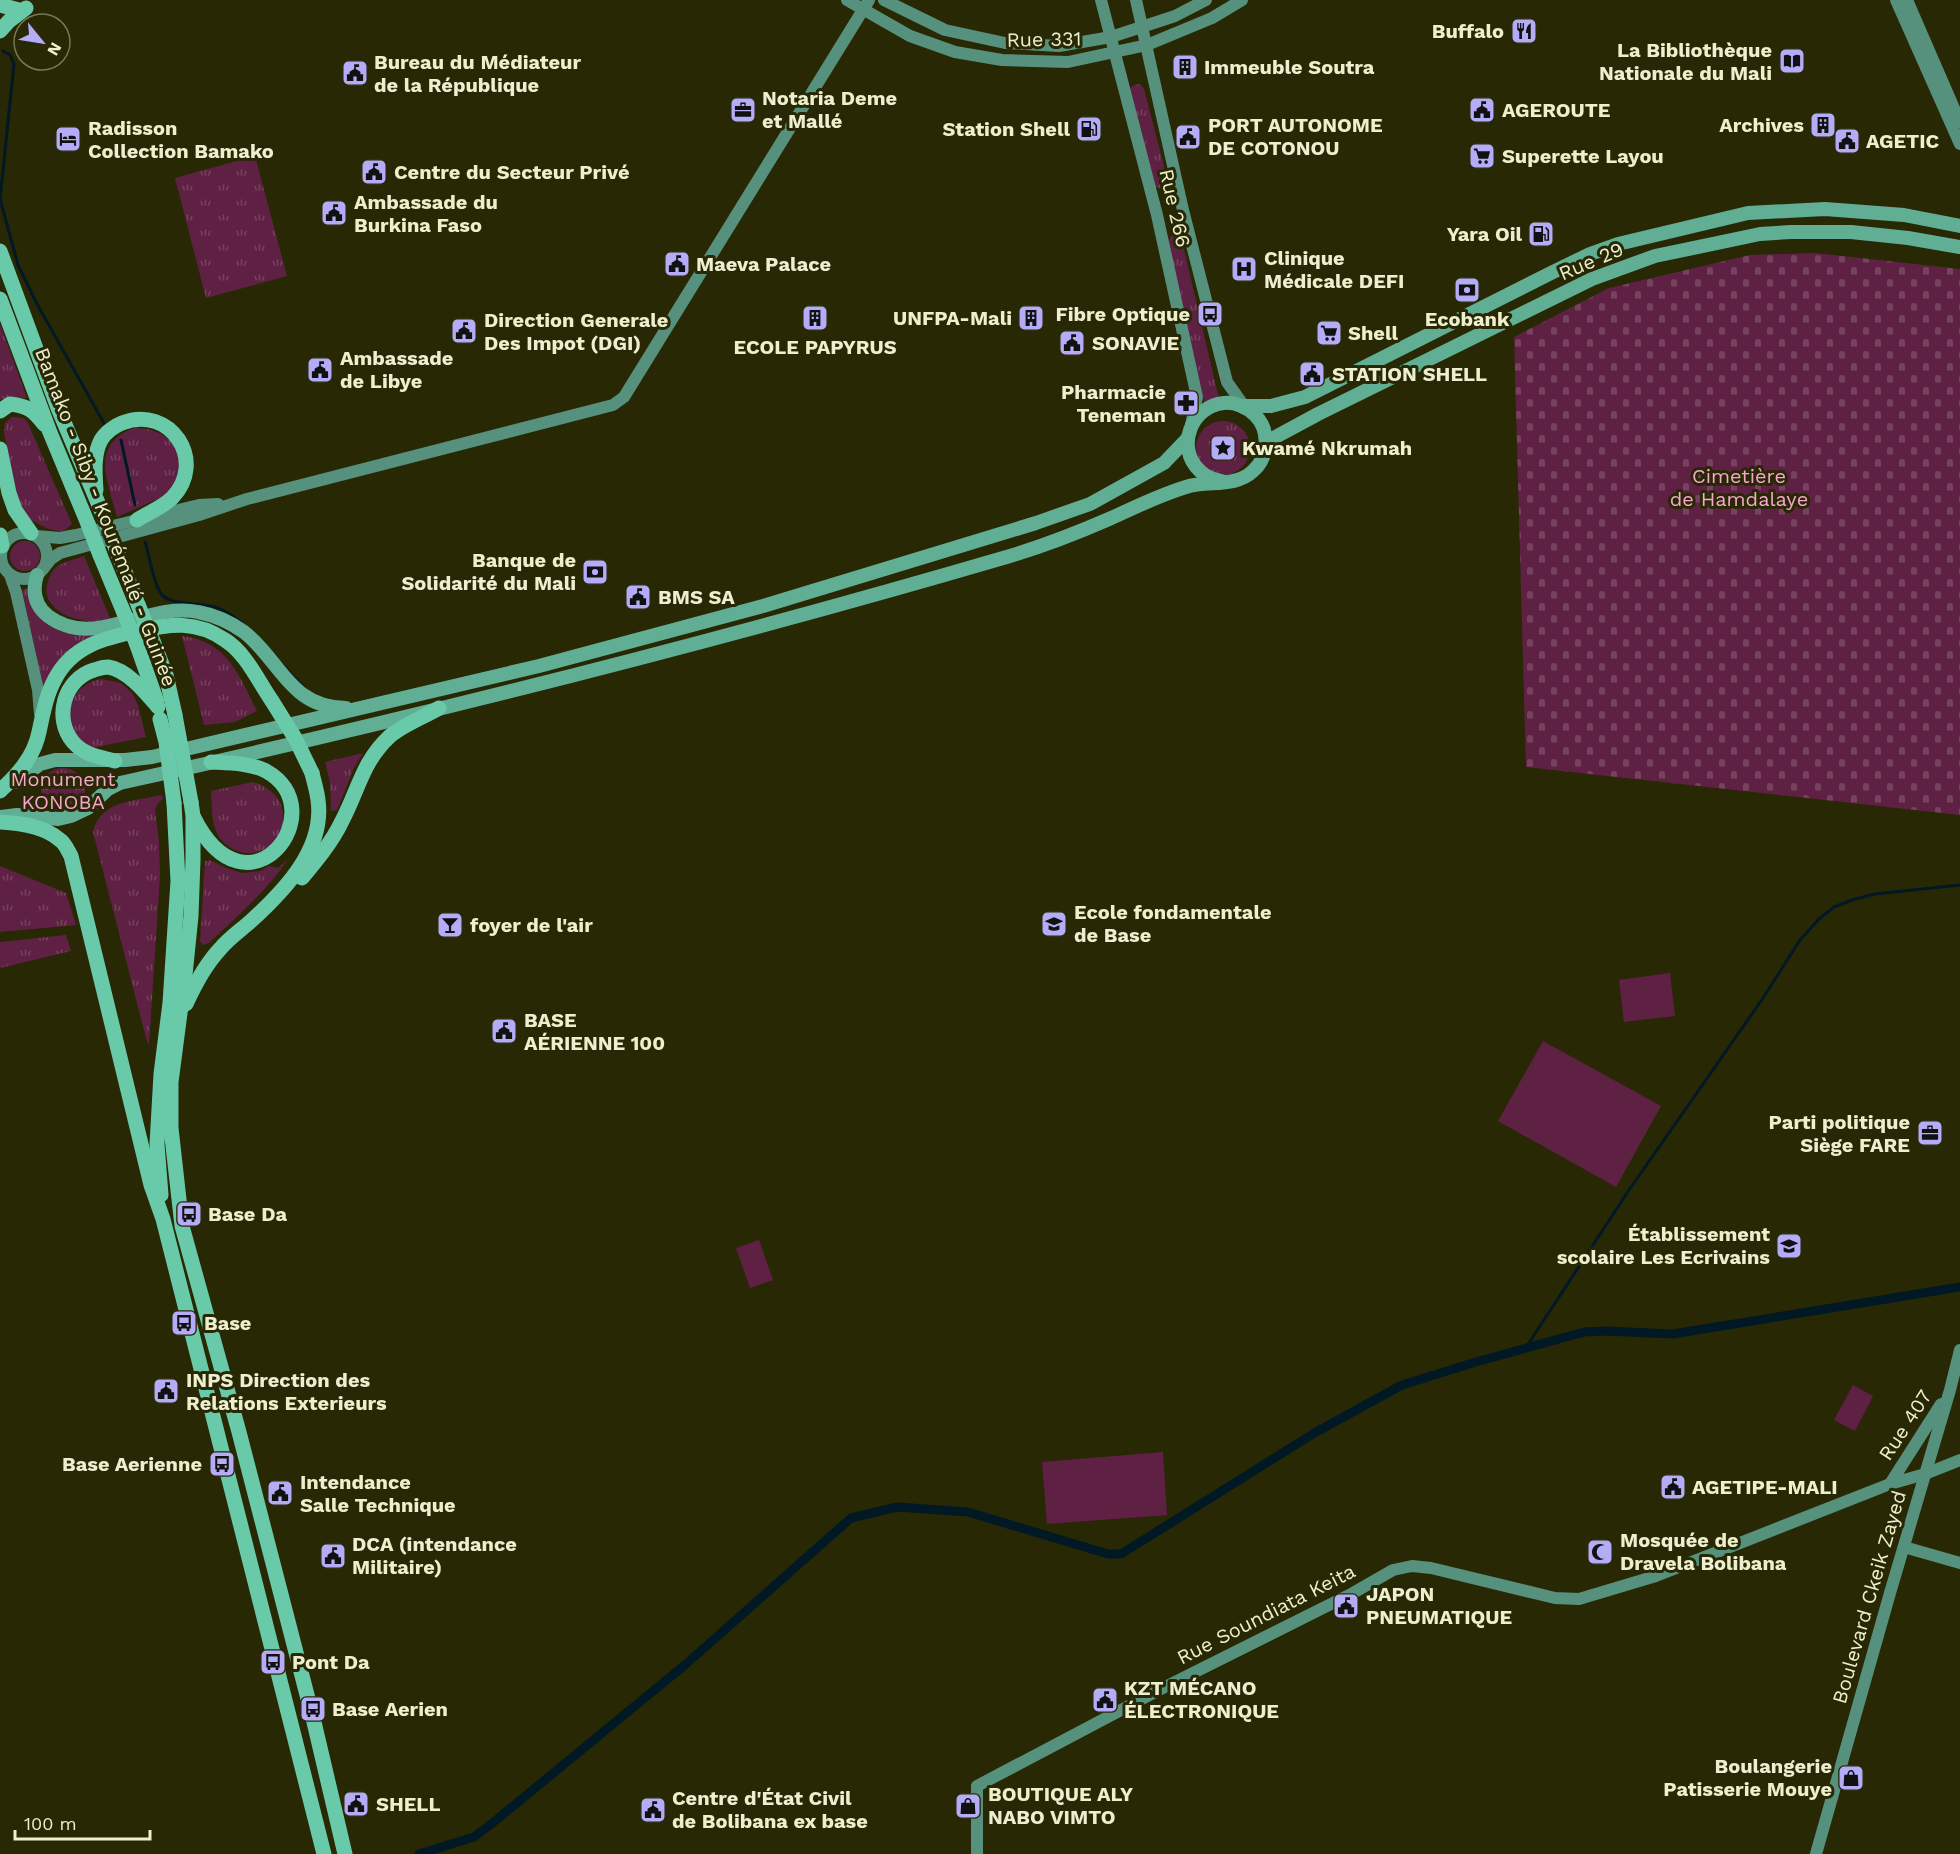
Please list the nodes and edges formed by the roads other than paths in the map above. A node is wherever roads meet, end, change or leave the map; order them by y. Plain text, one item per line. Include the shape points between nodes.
1 (847, 0) edge
2 (884, 0) edge
3 (1101, 0) edge
4 (1136, 0) edge
5 (1206, 0) edge
6 (1242, 0) edge
7 (1896, 0) edge
8 (1906, 0) edge
9 (0, 5) edge
10 (865, 5) edge
11 (1142, 27) junction
12 (0, 31) edge
13 (1111, 37) junction
14 (1147, 45) junction
15 (1115, 53) junction
16 (1960, 122) edge
17 (1960, 144) edge
18 (1960, 226) edge
19 (1960, 247) edge
20 (0, 251) edge
21 (0, 299) edge
22 (1244, 406) junction
23 (0, 411) edge
24 (49, 430) junction
25 (1189, 433) junction
26 (1266, 442) junction
27 (0, 449) edge
28 (1225, 482) junction
29 (96, 502) junction
30 (234, 502) junction
31 (137, 520) junction
32 (33, 534) junction
33 (1, 541) edge
34 (40, 572) junction
35 (10, 575) junction
36 (366, 708) junction
37 (439, 708) junction
38 (165, 714) junction
39 (40, 729) junction
40 (115, 760) junction
41 (212, 762) junction
42 (0, 791) edge
43 (192, 809) junction
44 (0, 817) edge
45 (0, 822) edge
46 (271, 902) junction
47 (178, 1025) junction
48 (163, 1219) junction
49 (1960, 1350) edge
50 (1950, 1390) junction
51 (1960, 1460) edge
52 (1925, 1473) junction
53 (1890, 1484) junction
54 (1904, 1547) junction
55 (1960, 1563) edge
56 (1555, 1598) joint
57 (324, 1854) edge
58 (345, 1854) edge
59 (977, 1854) edge
60 (1816, 1854) edge

1 - 10 main road, Rue 331
2 - 13 main road, Rue 331 via 945,30 1005,43 1059,46
3 - 13 main road, Rue 266
4 - 11 main road, Rue 266
5 - 11 main road, Rue 331
6 - 14 main road, Rue 331 via 1212,18
7 - 17 main road
8 - 16 main road
9 - 12 highway via 22,9
10 - 15 main road, Rue 331 via 910,36 955,52 1011,61 1068,62
10 - 30 main road via 624,397 613,405
11 - 13 main road, Rue 331
11 - 14 main road, Rue 266
13 - 15 main road, Rue 266
14 - 15 main road, Rue 331
14 - 22 main road, Rue 266 via 1183,210 1227,382
15 - 25 main road, Rue 266 via 1157,215 1197,398
18 - 22 main road via 1904,215 1826,208 1771,210 1618,244 1551,273 1305,397 1271,406
19 - 26 main road, Rue 29 via 1851,232 1791,232 1760,234 1655,256 1592,279
20 - 29 highway, Bamako - Siby - Kourémalé - Guinée
21 - 24 highway, Bamako - Siby - Kourémalé - Guinée
22 - 25 main road via 1212,405 1203,410
22 - 26 main road via 1260,421
23 - 24 highway via 10,404 24,405
24 - 38 highway, Bamako - Siby - Kourémalé - Guinée, bridge
25 - 28 main road via 1189,455 1197,469
25 - 36 main road via 1164,463 1090,504 1036,524 763,606
26 - 28 main road via 1263,458 1254,471
27 - 32 highway via 15,510
28 - 37 main road via 1194,484 1169,492 1021,553 670,651
29 - 31 highway via 95,465 102,439 112,428 129,420 157,421 171,429 181,442 187,457 184,478 171,499
29 - 38 highway, Bamako - Siby - Kourémalé - Guinée, bridge via 166,675
30 - 31 main road via 199,505
30 - 34 main road via 60,553
31 - 32 main road via 60,538
32 - 33 main road via 14,534
32 - 34 main road via 46,548 47,559
33 - 35 main road via 1,563
34 - 35 main road via 31,578
34 - 36 main road via 33,586 34,597 44,613 58,623 92,629 175,611 196,611 245,633 295,688 318,704
35 - 39 main road via 38,690
36 - 40 main road via 152,757
37 - 41 main road
37 - 46 highway via 393,734 373,755 324,853 300,880
38 - 40 highway via 126,675 108,667 78,678 63,703 66,730 82,750
38 - 43 highway, Bamako - Siby - Kourémalé - Guinée, bridge
38 - 48 highway, Bamako - Siby - Kourémalé - Guinée, bridge via 178,881 157,1144
39 - 42 highway via 28,760
39 - 46 highway, bridge via 55,679 66,662 90,644 170,625 198,627 227,641 238,651 295,738 312,773 318,802 310,849
40 - 42 main road via 69,759 40,764
41 - 43 highway via 247,765 279,781 288,794 290,828 280,847 264,859 234,861 211,846
41 - 44 main road via 120,783 88,808 58,819
43 - 47 highway, Bamako - Siby - Kourémalé - Guinée via 191,916
45 - 48 highway via 24,824 50,834 62,840 71,856 151,1185
46 - 47 highway via 220,948 204,968
47 - 58 highway, Bamako - Siby - Kourémalé - Guinée via 171,1082 171,1128 182,1226 239,1432
48 - 57 highway
49 - 50 main road, Boulevard Ckeik Zayed
50 - 52 main road, Boulevard Ckeik Zayed
50 - 53 main road, Rue 407
51 - 52 main road
52 - 53 main road
52 - 54 main road, Boulevard Ckeik Zayed
53 - 56 main road, Rue 407 via 1656,1576 1579,1599
54 - 55 main road
54 - 60 main road, Boulevard Ckeik Zayed
56 - 59 main road, Rue Soundiata Keita via 1431,1568 1393,1570 977,1786

